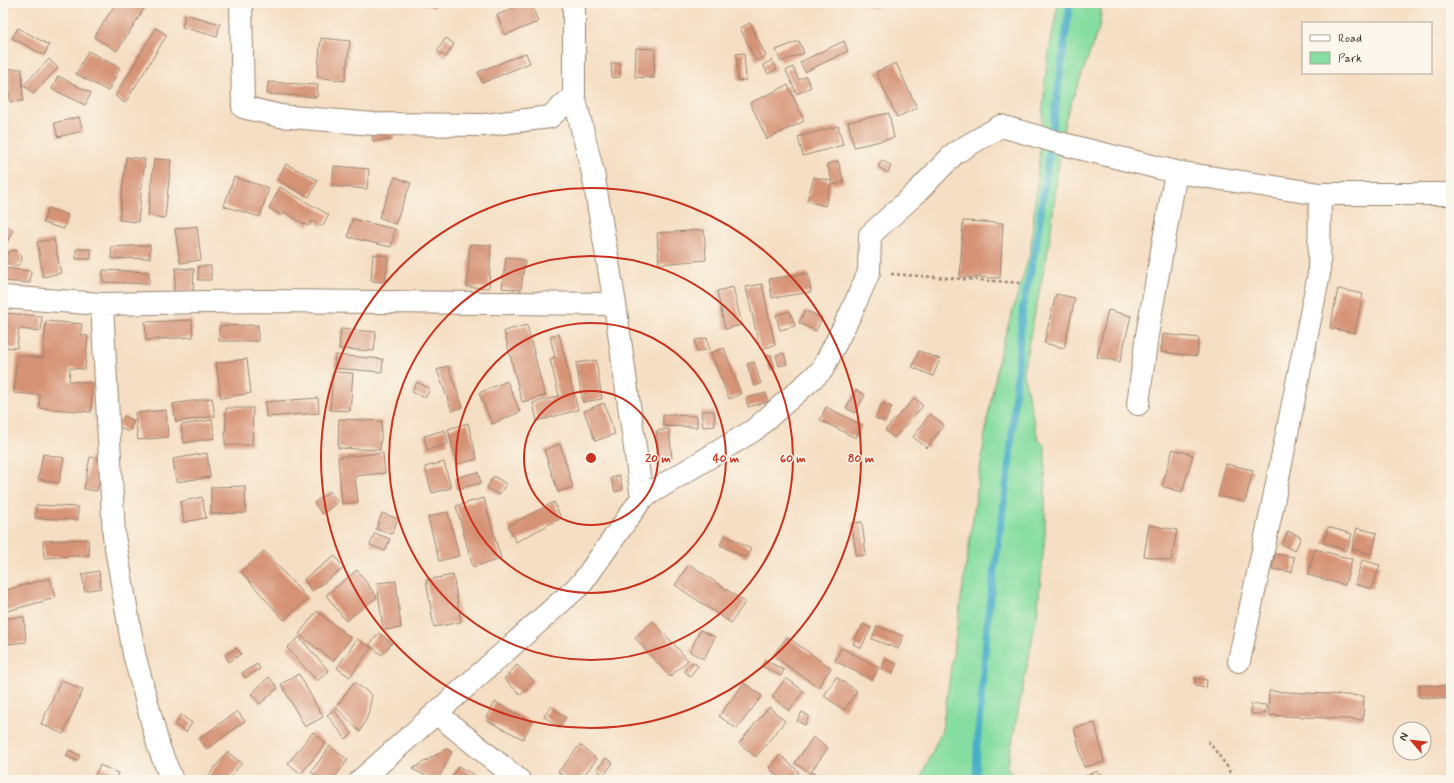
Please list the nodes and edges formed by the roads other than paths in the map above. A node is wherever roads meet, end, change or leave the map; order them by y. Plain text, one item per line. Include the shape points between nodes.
1 (241, 3) edge
2 (574, 3) edge
3 (574, 96) junction
4 (1176, 172) junction
5 (1320, 194) junction
6 (1451, 194) edge
7 (3, 298) edge
8 (102, 304) junction
9 (615, 304) junction
10 (1138, 404) dead end
11 (642, 498) junction
12 (1239, 661) dead end
13 (436, 713) junction
14 (172, 780) edge
15 (361, 780) edge
16 (519, 780) edge

1 - 3 street via 243,107 280,116 374,124 485,125 550,117
2 - 3 street
3 - 9 street via 593,173
4 - 5 street
4 - 10 street via 1146,335
4 - 11 street via 1002,126 955,153 870,235 869,272 822,370 754,430
5 - 6 street
5 - 12 street via 1319,274
7 - 8 street
8 - 9 street via 267,300
8 - 14 street via 114,536 134,654 159,748
9 - 11 street
11 - 13 street via 582,583
13 - 15 street
13 - 16 street

